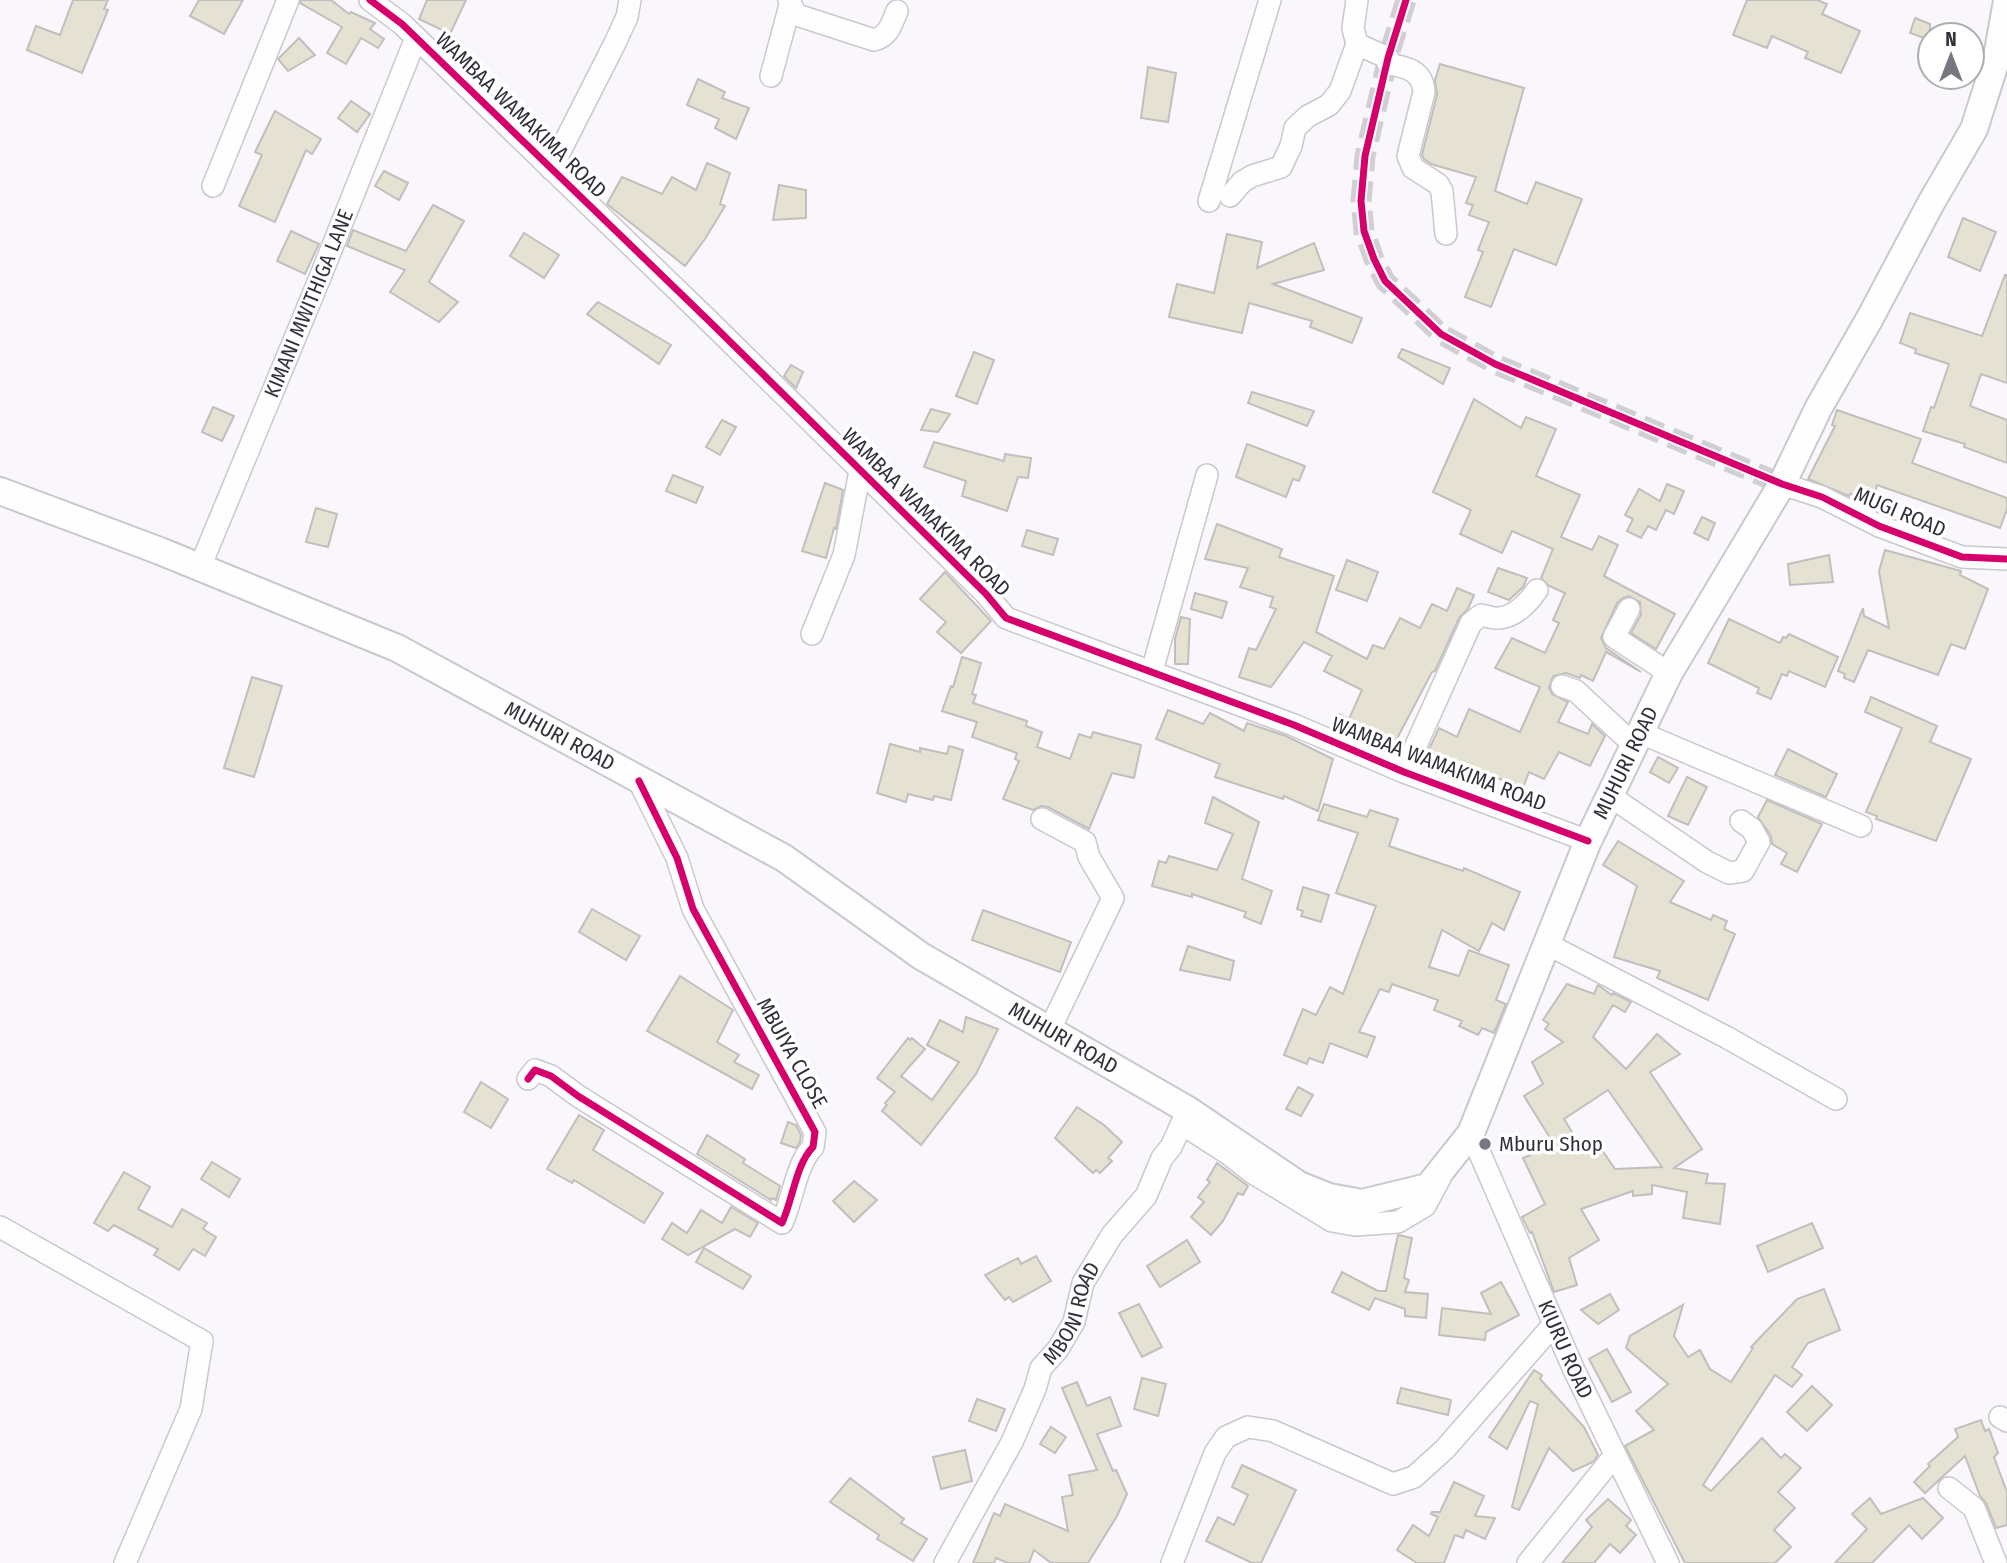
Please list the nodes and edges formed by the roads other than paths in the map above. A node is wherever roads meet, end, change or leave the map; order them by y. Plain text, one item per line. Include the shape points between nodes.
1 (288, 0) edge
2 (370, 0) edge
3 (630, 0) edge
4 (1270, 0) edge
5 (1357, 0) edge
6 (2007, 1) edge
7 (790, 3) edge
8 (897, 12) dead end
9 (416, 38) junction
10 (1357, 44) junction
11 (771, 76) dead end
12 (551, 169) junction
13 (213, 186) dead end
14 (1446, 234) dead end
15 (860, 471) junction
16 (1207, 475) dead end
17 (1782, 484) junction
18 (0, 491) edge
19 (2007, 559) edge
20 (200, 567) junction
21 (1537, 590) dead end
22 (1629, 609) dead end
23 (812, 634) dead end
24 (1152, 671) junction
25 (1670, 673) junction
26 (1562, 686) dead end
27 (1638, 739) junction
28 (1404, 772) junction
29 (639, 781) junction
30 (1610, 796) junction
31 (1042, 819) dead end
32 (1741, 821) dead end
33 (1861, 826) dead end
34 (1588, 841) junction
35 (1547, 944) junction
36 (1050, 1029) junction
37 (528, 1079) dead end
38 (1836, 1099) dead end
39 (1185, 1117) junction
40 (1471, 1133) junction
41 (0, 1227) edge
42 (1554, 1324) junction
43 (1615, 1455) junction
44 (1949, 1488) dead end
45 (125, 1563) edge
46 (945, 1563) edge
47 (1172, 1563) edge
48 (1528, 1563) edge
49 (1668, 1563) edge
50 (1996, 1563) edge

1 - 13 street
2 - 9 street, WAMBAA WAMAKIMA ROAD
3 - 12 street via 614,45
4 - 10 street via 1219,198 1252,176 1280,167 1295,128 1329,105 1340,91
5 - 10 street via 1353,28
6 - 17 main road, MUHURI ROAD via 1997,57 1975,129 1819,407
7 - 8 street via 795,13 811,21 874,40 884,37
7 - 11 street
9 - 12 street, WAMBAA WAMAKIMA ROAD
9 - 20 street, KIMANI MWITHIGA LANE
10 - 14 street via 1405,67 1424,83 1408,156 1413,168 1442,191
12 - 15 street, WAMBAA WAMAKIMA ROAD
15 - 23 street via 844,555
15 - 24 street, WAMBAA WAMAKIMA ROAD via 1006,618
16 - 24 street
17 - 19 street, MUGI ROAD via 1962,557
17 - 25 main road, MUHURI ROAD
18 - 20 main road, MUHURI ROAD
20 - 29 main road, MUHURI ROAD via 397,648
21 - 28 street via 1524,607 1511,614 1499,619 1481,615 1471,622
22 - 25 street via 1614,637
24 - 28 street, WAMBAA WAMAKIMA ROAD
25 - 27 main road, MUHURI ROAD
26 - 27 street via 1576,691
27 - 30 main road, MUHURI ROAD
27 - 33 street
28 - 34 street, WAMBAA WAMAKIMA ROAD
29 - 36 main road, MUHURI ROAD via 784,858 921,956
29 - 37 street, MBUIYA CLOSE via 677,858 693,909 815,1132 782,1223 551,1076 535,1070
30 - 32 street via 1729,873 1743,871 1759,842
30 - 34 main road, MUHURI ROAD
31 - 36 street via 1085,842 1113,898
34 - 35 main road, MUHURI ROAD
35 - 38 street
35 - 40 main road, MUHURI ROAD
36 - 39 main road, MUHURI ROAD
39 - 40 main road, MUHURI ROAD via 1299,1185 1363,1203 1428,1187
39 - 46 street, MBONI ROAD via 1146,1196 1112,1235 1083,1283 1074,1322 1041,1368 1012,1442
40 - 42 street, KIURU ROAD
41 - 45 street via 202,1341 191,1409
42 - 43 street, KIURU ROAD
42 - 47 street via 1445,1449 1414,1477 1393,1484 1273,1431 1248,1427 1226,1437 1215,1453
43 - 48 street
43 - 49 street, KIURU ROAD
44 - 50 street via 1974,1508

